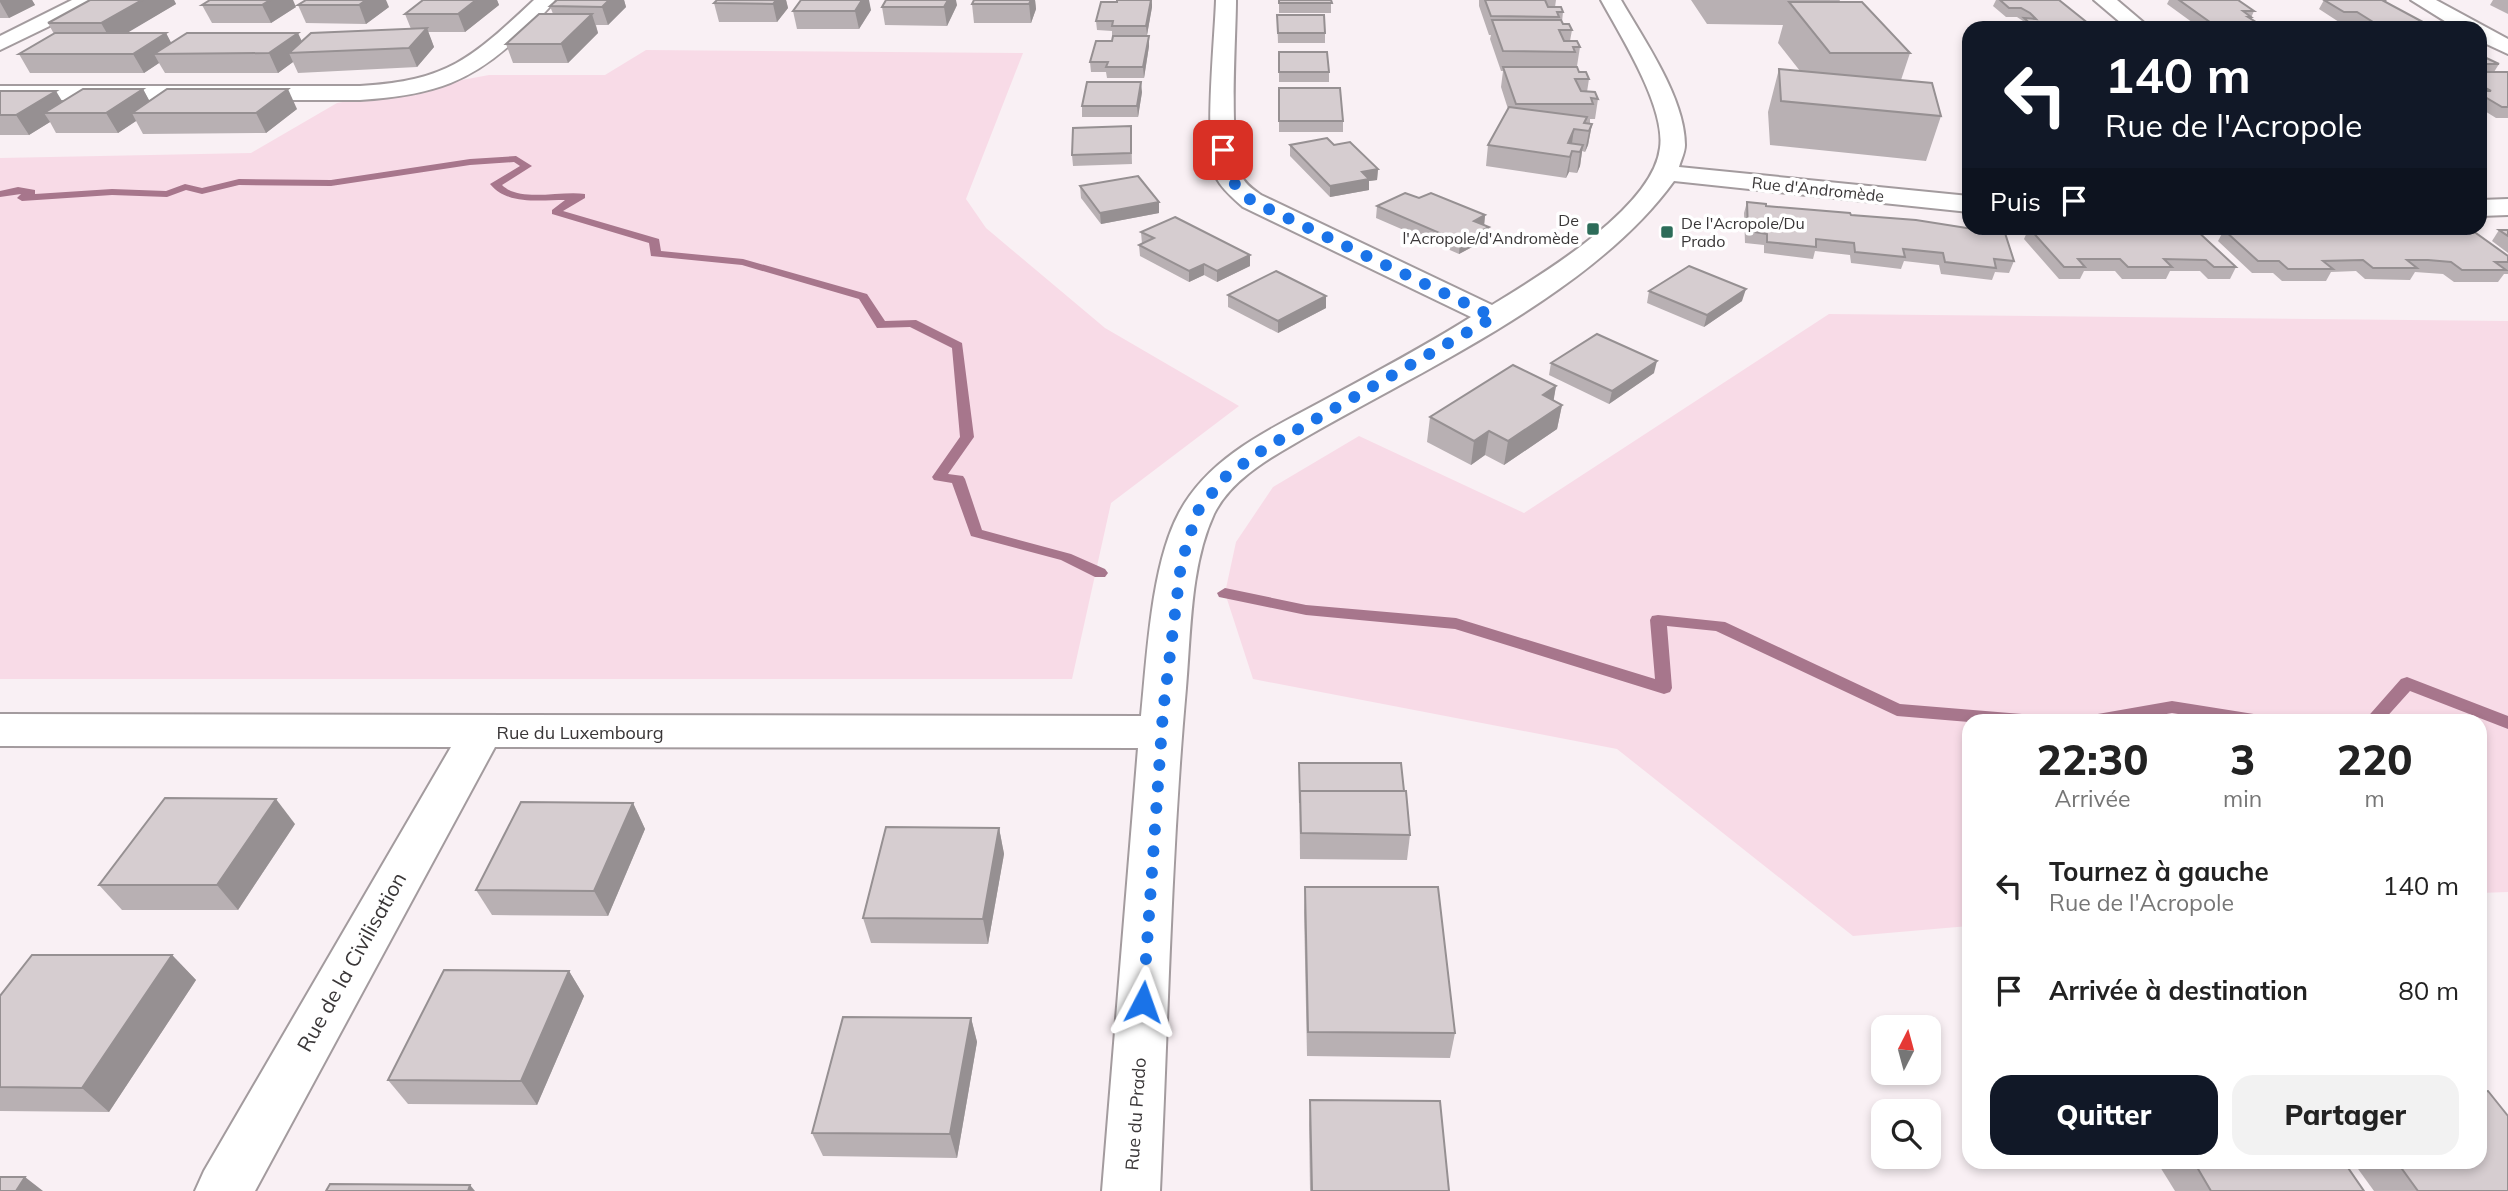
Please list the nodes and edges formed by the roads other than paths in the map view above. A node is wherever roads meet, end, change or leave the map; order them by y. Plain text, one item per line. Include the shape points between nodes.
1 (88, 0) edge
2 (545, 0) edge
3 (1226, 0) edge
4 (1611, 0) edge
5 (2104, 0) edge
6 (2421, 0) edge
7 (2131, 21) edge
8 (2458, 21) edge
9 (2487, 37) edge
10 (0, 44) edge
11 (2508, 48) edge
12 (0, 93) edge
13 (1667, 173) junction
14 (1962, 203) edge
15 (2487, 208) edge
16 (2508, 208) edge
17 (1494, 317) junction
18 (0, 730) edge
19 (481, 733) junction
20 (1160, 733) junction
21 (223, 1191) edge
22 (1131, 1191) edge

1 - 10 street
2 - 12 street via 463,71 399,90
3 - 17 street via 1223,150 1224,164 1238,190 1274,214
4 - 13 street, Rue du Prado via 1666,107 1673,147
5 - 7 street
6 - 8 street
9 - 11 street
13 - 14 street, Rue d'Andromède
13 - 17 street, Rue du Prado via 1653,195 1609,239
15 - 16 street
17 - 20 street, Rue du Prado via 1267,447 1225,477 1197,512 1181,564
18 - 19 street, Rue du Luxembourg
19 - 20 street, Rue du Luxembourg
19 - 21 street, Rue de la Civilisation
20 - 22 street, Rue du Prado

